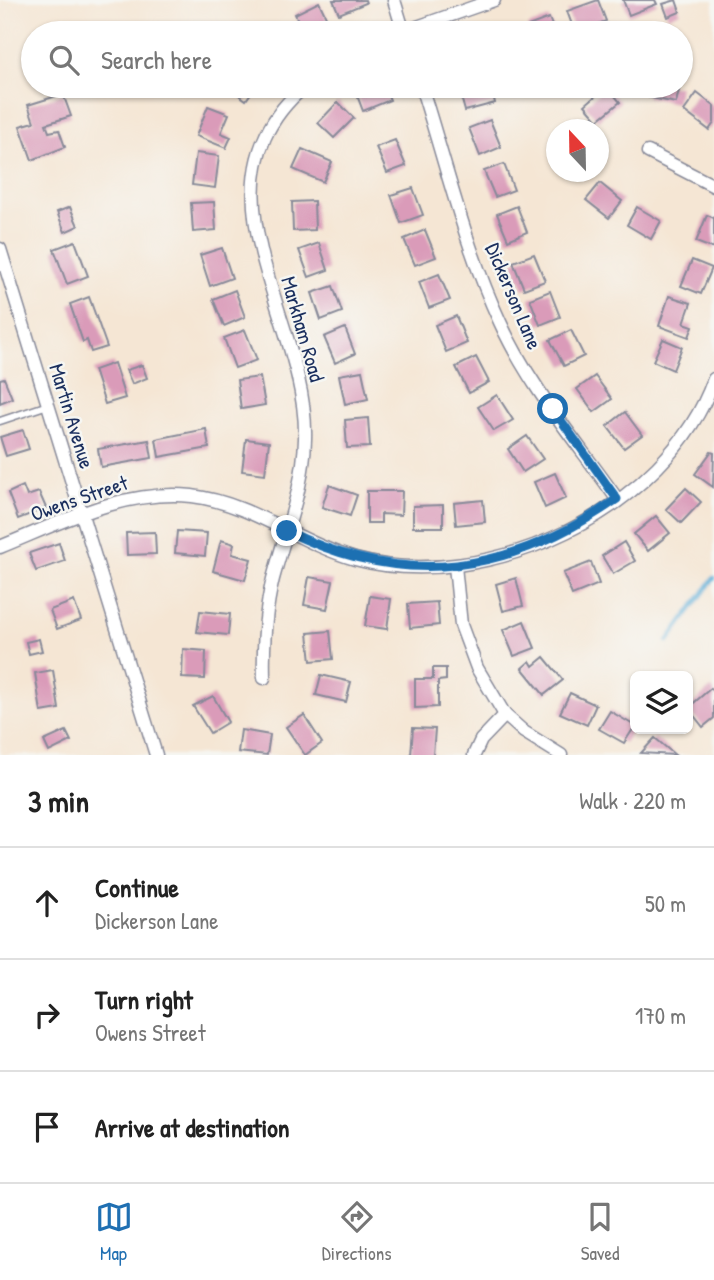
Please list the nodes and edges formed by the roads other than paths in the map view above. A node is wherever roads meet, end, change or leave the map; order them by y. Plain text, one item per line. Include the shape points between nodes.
1 (394, 0) edge
2 (494, 0) edge
3 (400, 21) edge
4 (436, 21) edge
5 (291, 98) edge
6 (425, 98) edge
7 (648, 152) dead end
8 (714, 186) edge
9 (0, 249) edge
10 (714, 379) edge
11 (49, 405) junction
12 (0, 421) edge
13 (617, 499) junction
14 (83, 514) junction
15 (287, 531) junction
16 (0, 547) edge
17 (455, 566) junction
18 (264, 678) dead end
19 (505, 715) junction
20 (156, 755) edge
21 (474, 755) edge
22 (561, 755) edge

1 - 3 street
2 - 4 street
5 - 15 street, Markham Road via 256,160 253,206 257,240 302,390 306,438 302,479
6 - 13 street, Dickerson Lane via 482,281 501,324 523,365
7 - 8 street
9 - 11 street, Martin Avenue
10 - 13 street, Owens Street via 684,434 662,461
11 - 12 lane
11 - 14 street, Martin Avenue
13 - 17 street, Owens Street via 560,536 490,561
14 - 15 street, Owens Street via 125,499 194,496 229,504
14 - 16 street, Owens Street
14 - 20 street, Martin Avenue
15 - 17 street, Owens Street via 380,565
15 - 18 street, Markham Road via 267,607
17 - 19 street via 461,625 477,668
19 - 21 street via 481,740
19 - 22 street

